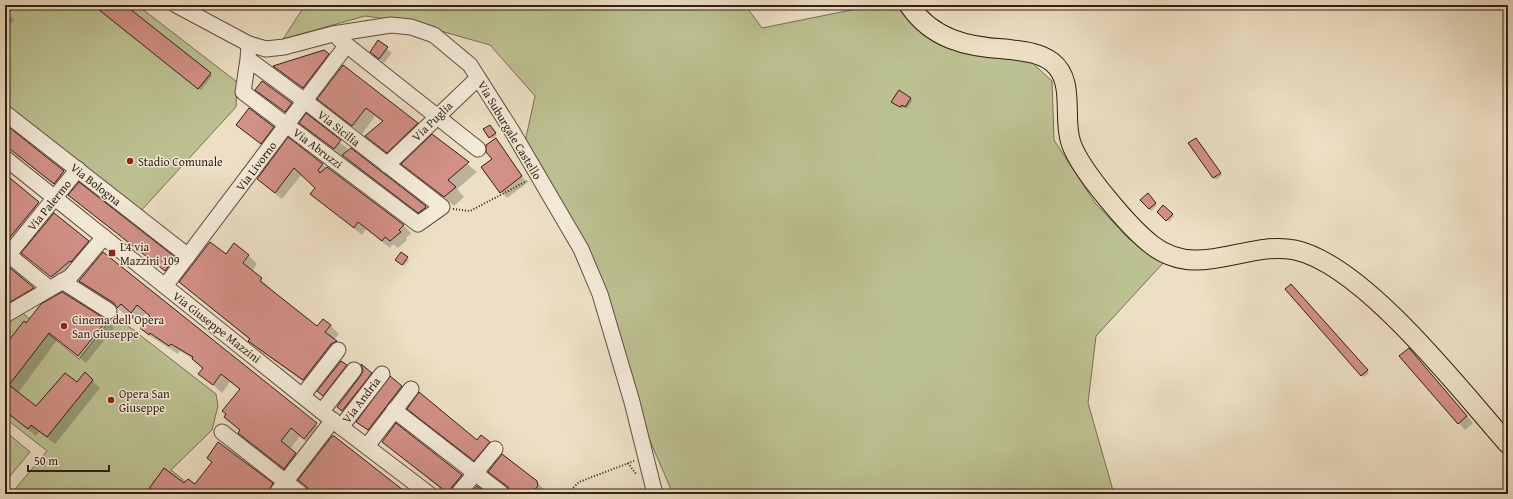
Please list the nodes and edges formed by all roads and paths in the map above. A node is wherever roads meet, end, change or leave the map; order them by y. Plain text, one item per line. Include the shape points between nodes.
1 (176, 5) edge
2 (909, 5) edge
3 (333, 34) junction
4 (249, 44) junction
5 (346, 46) junction
6 (248, 59) junction
7 (478, 78) junction
8 (305, 101) junction
9 (6, 116) edge
10 (436, 116) junction
11 (287, 124) junction
12 (478, 149) dead end
13 (5, 158) edge
14 (387, 165) junction
15 (78, 169) junction
16 (538, 176) junction
17 (55, 198) junction
18 (442, 207) junction
19 (104, 237) junction
20 (6, 255) edge
21 (188, 256) junction
22 (55, 285) junction
23 (165, 286) junction
24 (109, 311) dead end
25 (5, 315) edge
26 (338, 350) dead end
27 (354, 370) dead end
28 (382, 374) dead end
29 (411, 389) dead end
30 (302, 395) junction
31 (394, 410) junction
32 (332, 419) junction
33 (222, 432) dead end
34 (1508, 444) edge
35 (367, 446) junction
36 (495, 448) dead end
37 (647, 460) junction
38 (628, 462) junction
39 (476, 473) junction
40 (638, 480) dead end
41 (286, 482) junction
42 (276, 494) edge
43 (301, 494) edge
44 (429, 494) edge
45 (458, 494) edge
46 (502, 494) edge
47 (567, 494) edge
48 (655, 494) edge

1 - 4 street, Via Suburgale Castello
2 - 34 main road via 932,29 954,41 981,48 1025,51 1053,63 1061,73 1066,86 1067,131 1078,159 1127,221 1155,247 1173,256 1203,260 1284,248 1310,254 1360,287 1400,322
3 - 4 street, Via Suburgale Castello via 278,48 266,49
3 - 5 street
3 - 7 street, Via Suburgale Castello via 391,25 434,34 470,65
4 - 6 street
5 - 8 street, Via Livorno
5 - 10 street
6 - 8 street, Via Sicilia
6 - 11 street, Via Abruzzi via 243,92
7 - 10 street, Via Puglia
7 - 16 street, Via Suburgale Castello
8 - 11 street, Via Livorno
8 - 14 street, Via Sicilia
9 - 15 street, Via Bologna
10 - 12 street
10 - 14 street, Via Puglia
11 - 18 street, Via Abruzzi via 418,224
11 - 21 street, Via Livorno
13 - 17 street, Via Giuseppe Mazzini
14 - 18 street, Via Sicilia
15 - 17 street, Via Palermo
15 - 21 street, Via Bologna
16 - 18 path via 470,211
16 - 37 street, Via Suburgale Castello via 581,249 600,294
17 - 19 street, Via Giuseppe Mazzini
17 - 20 street, Via Palermo
19 - 22 street via 70,277
19 - 23 street, Via Giuseppe Mazzini
20 - 22 street
21 - 23 street, Via Livorno
22 - 24 street
22 - 25 street
23 - 30 street, Via Giuseppe Mazzini
26 - 30 street
27 - 32 street
28 - 32 street, Via Andria
29 - 31 street
30 - 32 street, Via Giuseppe Mazzini
31 - 35 street
31 - 39 street
32 - 35 street, Via Giuseppe Mazzini
32 - 41 street
33 - 41 street
35 - 44 street, Via Giuseppe Mazzini
36 - 39 street
37 - 38 path
37 - 48 street, Via Suburgale Castello
38 - 40 path
38 - 47 path via 579,482
39 - 45 street
39 - 46 street
41 - 42 street
41 - 43 street

